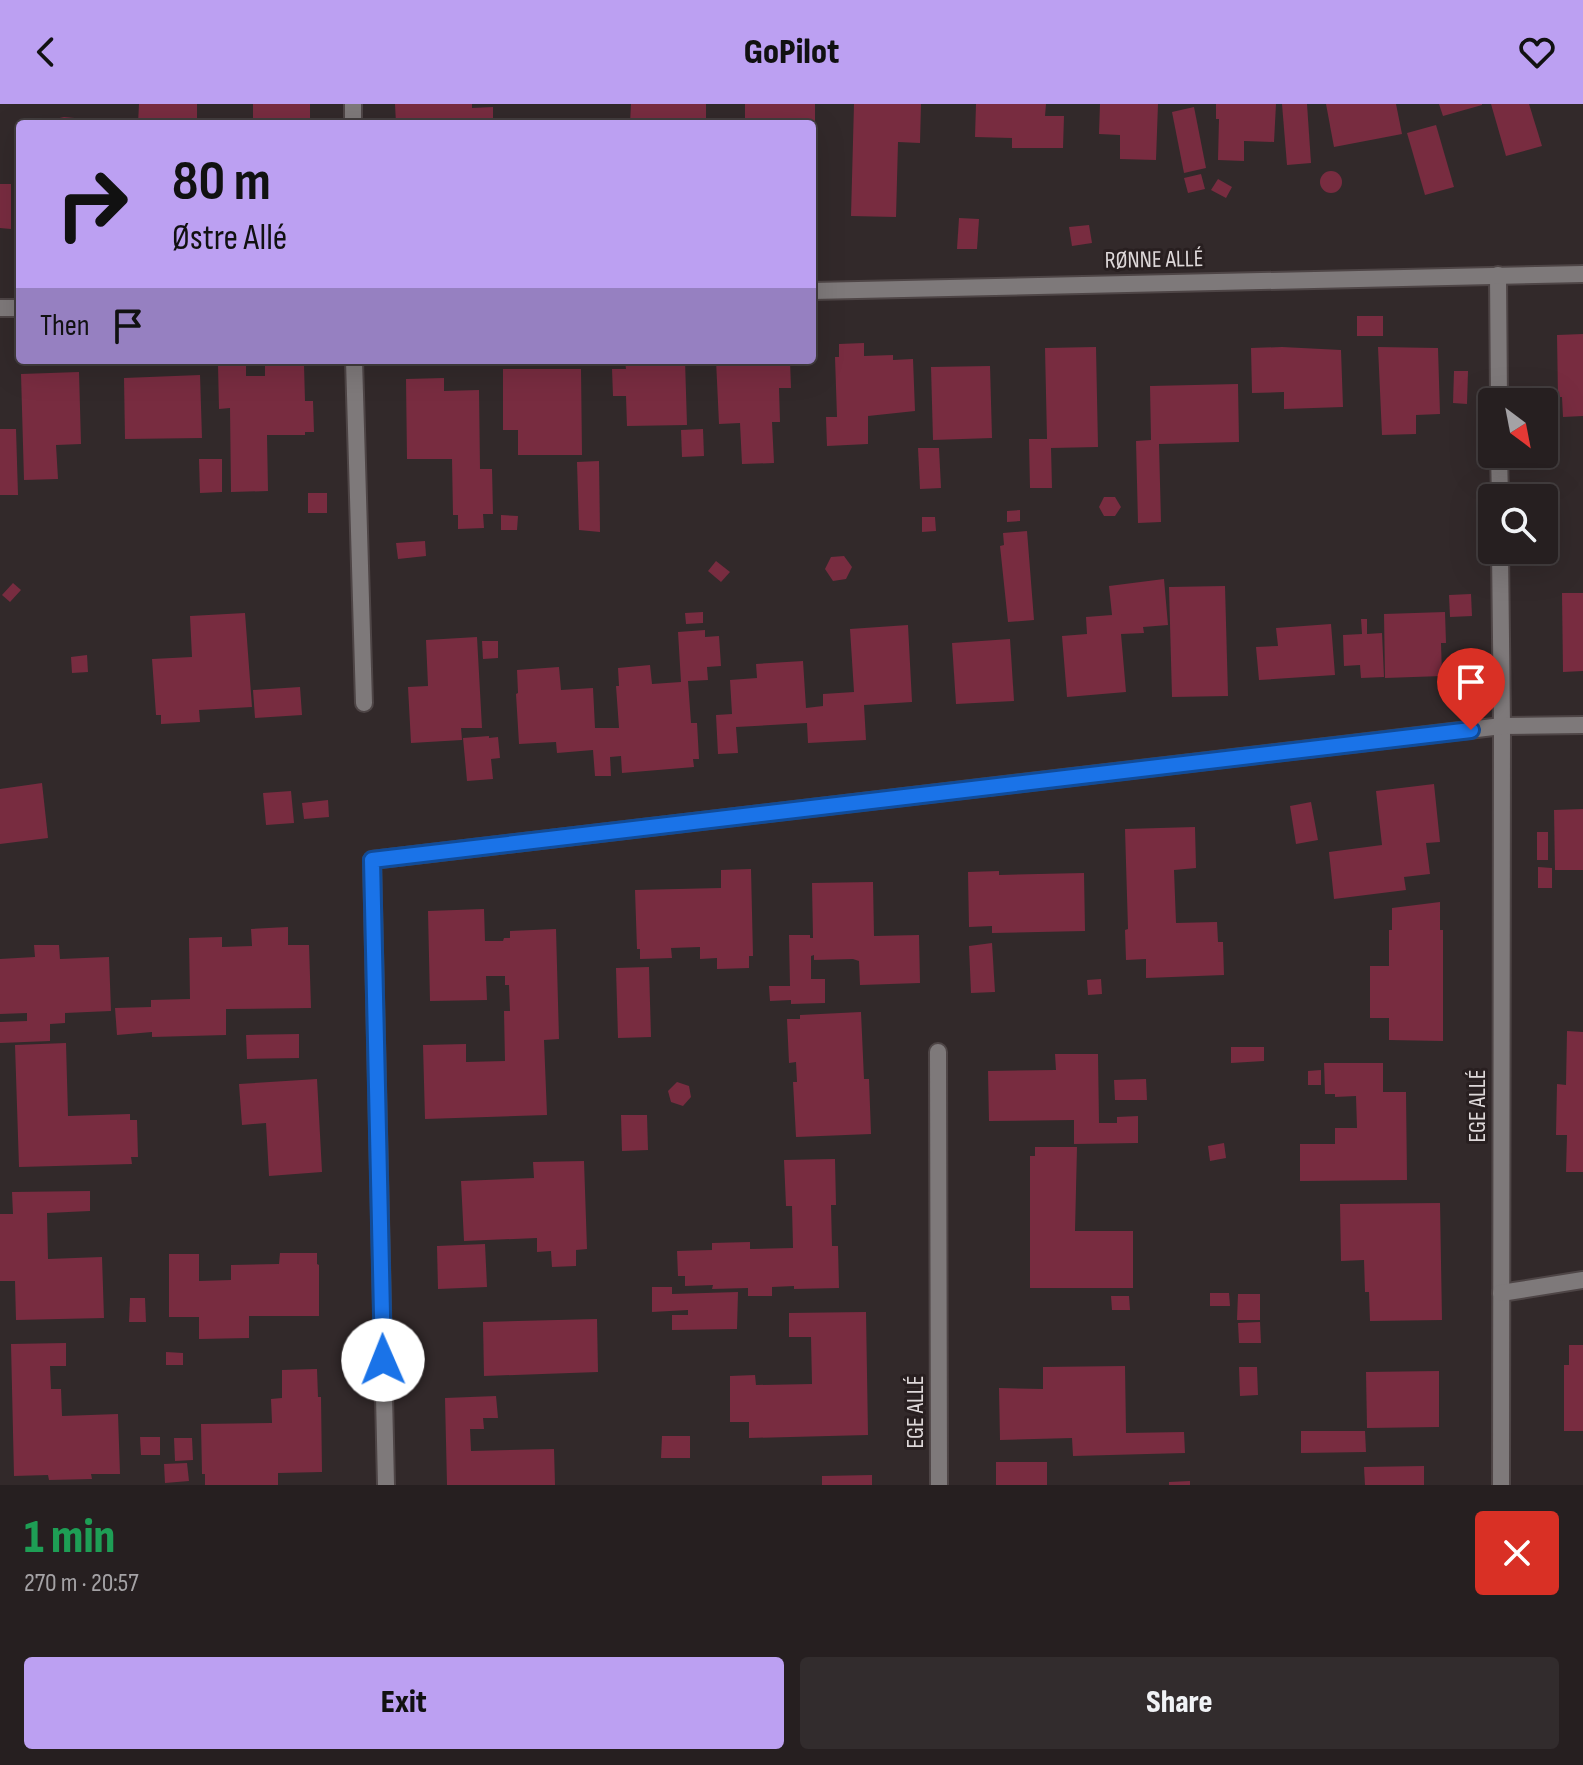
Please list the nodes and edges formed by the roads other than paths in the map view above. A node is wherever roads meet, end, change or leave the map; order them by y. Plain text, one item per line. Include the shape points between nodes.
1 (1583, 274) edge
2 (1498, 275) junction
3 (816, 291) edge
4 (354, 364) edge
5 (1499, 388) edge
6 (1500, 564) edge
7 (364, 703) dead end
8 (1583, 725) edge
9 (1502, 726) junction
10 (938, 1052) dead end
11 (1583, 1280) edge
12 (1501, 1293) junction
13 (386, 1485) edge
14 (939, 1485) edge
15 (1501, 1485) edge

1 - 2 street, RØNNE ALLÉ
2 - 3 street, RØNNE ALLÉ
2 - 5 street
4 - 7 street
6 - 9 street
8 - 9 street
9 - 12 street, EGE ALLÉ
9 - 13 street via 372,860
10 - 14 street, EGE ALLÉ
11 - 12 street
12 - 15 street, EGE ALLÉ

